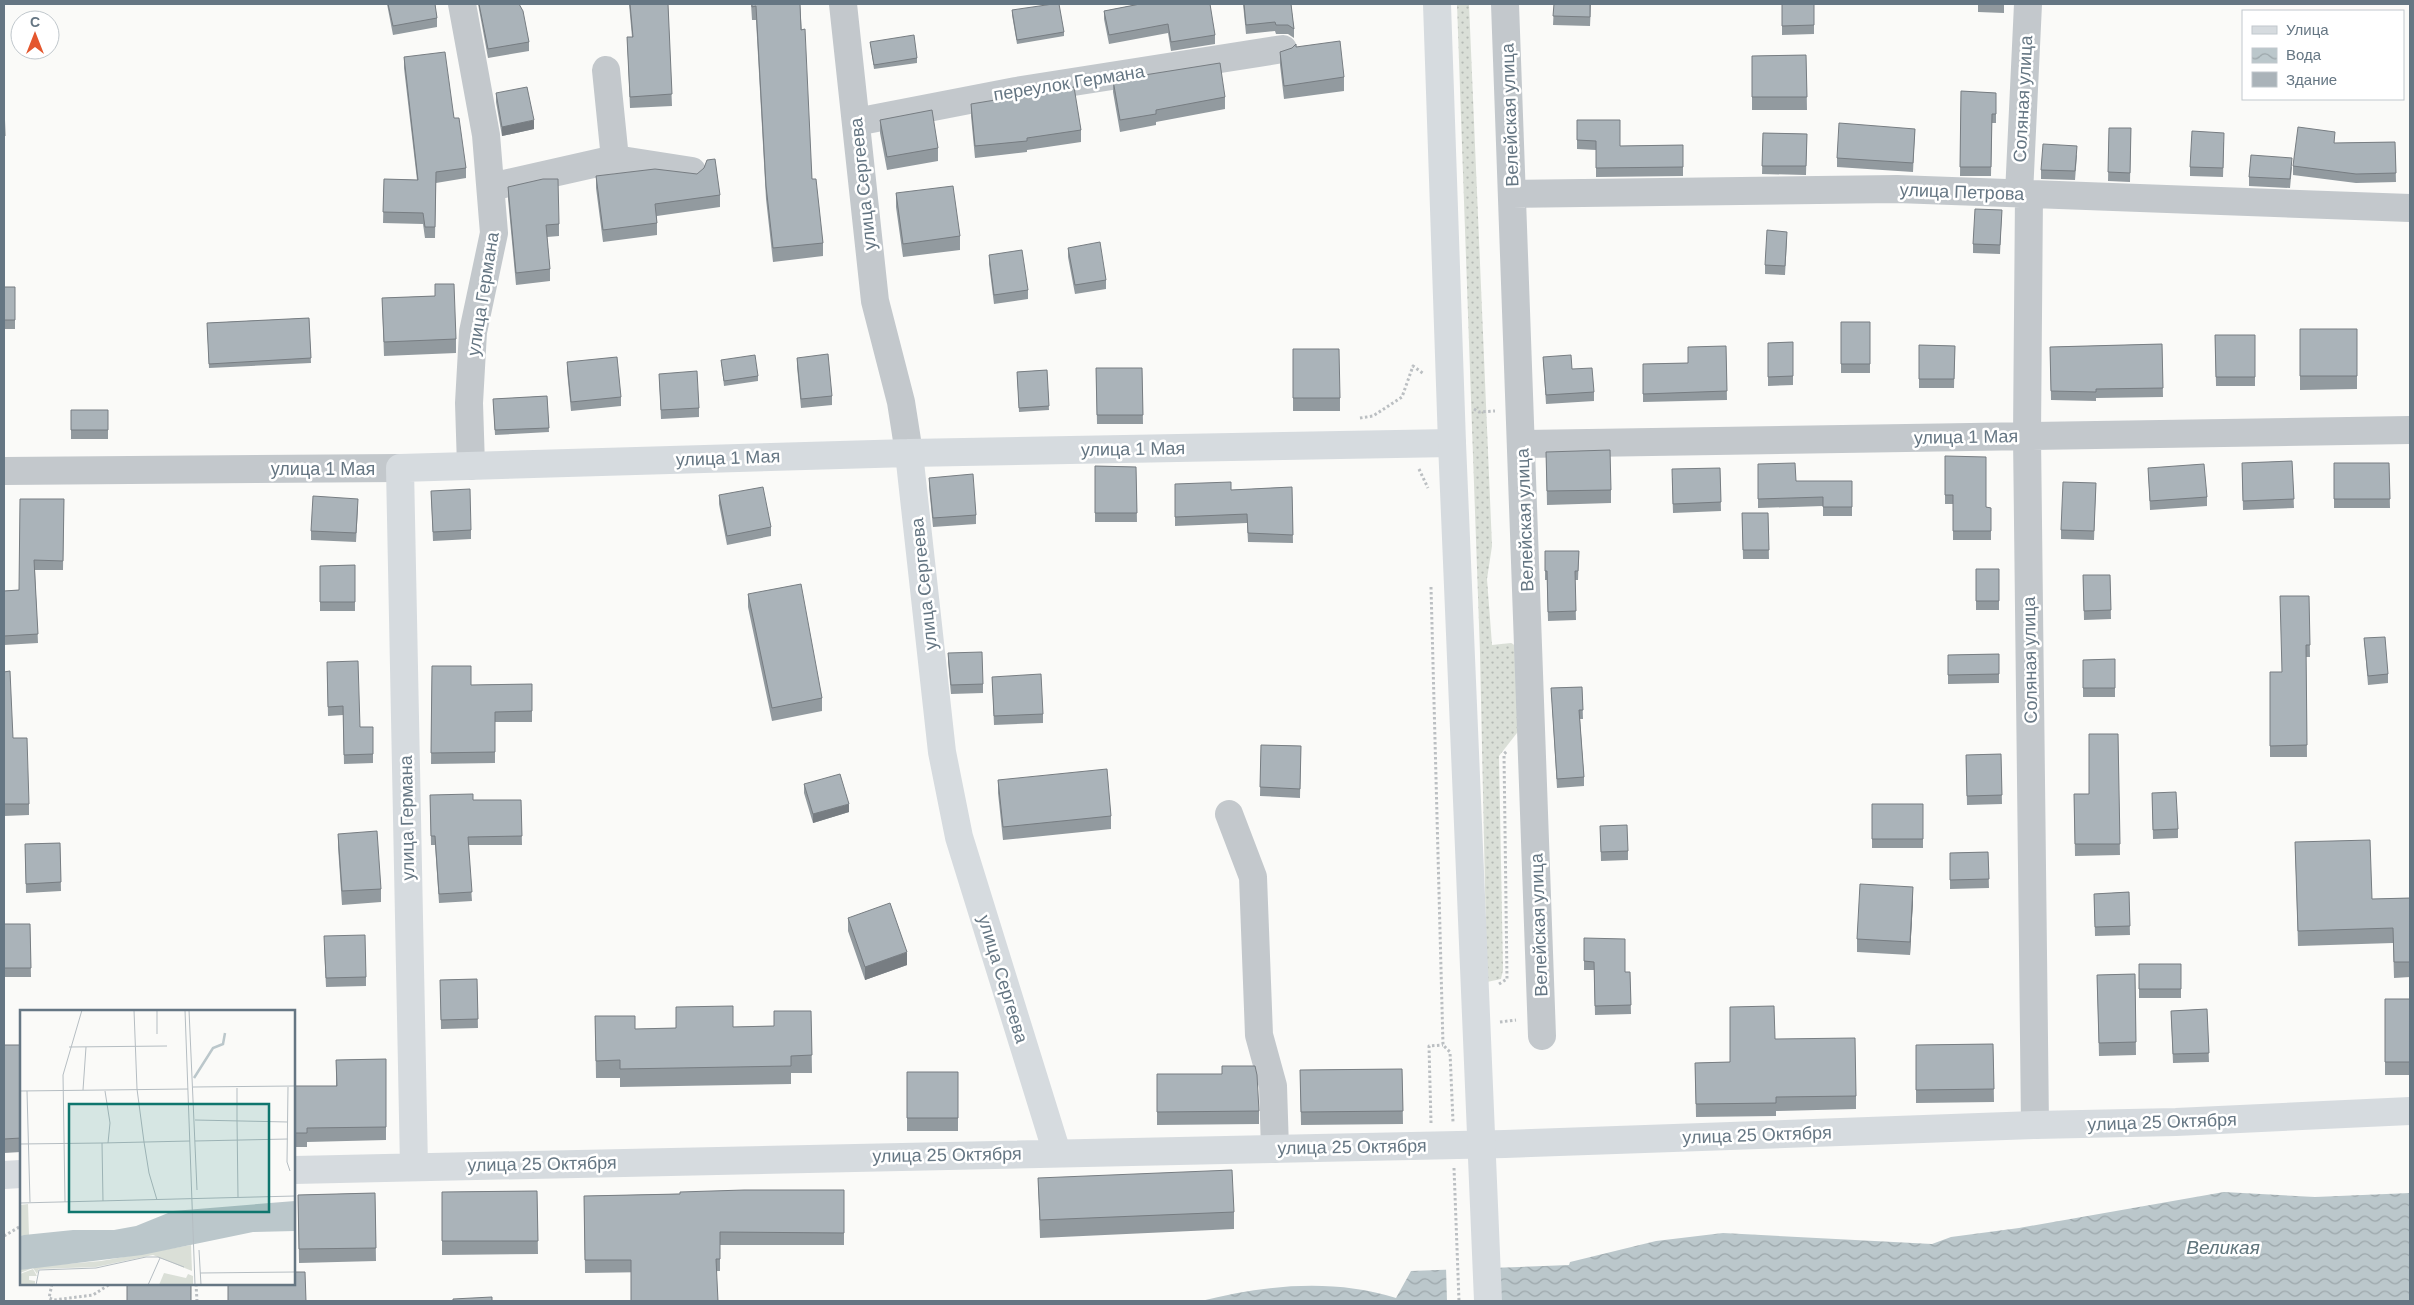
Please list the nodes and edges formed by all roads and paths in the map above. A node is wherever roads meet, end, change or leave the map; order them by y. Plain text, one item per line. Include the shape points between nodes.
1 (462, 4) edge
2 (843, 4) edge
3 (1437, 4) edge
4 (1506, 4) edge
5 (2028, 4) edge
6 (1283, 49) edge
7 (606, 70) dead end
8 (856, 122) junction
9 (615, 159) junction
10 (692, 171) edge
11 (491, 187) junction
12 (1513, 194) junction
13 (2024, 194) junction
14 (2410, 208) edge
15 (1451, 391) junction
16 (1521, 410) junction
17 (1355, 419) dead end
18 (2410, 430) edge
19 (2027, 436) junction
20 (1452, 443) junction
21 (1522, 444) junction
22 (909, 453) junction
23 (1413, 465) dead end
24 (471, 466) junction
25 (400, 468) junction
26 (4, 472) edge
27 (1429, 491) dead end
28 (1431, 580) dead end
29 (1532, 722) junction
30 (1229, 814) dead end
31 (1494, 988) dead end
32 (1542, 1036) dead end
33 (1443, 1045) junction
34 (2410, 1111) edge
35 (1453, 1123) dead end
36 (2035, 1125) junction
37 (1431, 1146) junction
38 (1275, 1149) junction
39 (1057, 1153) junction
40 (1454, 1162) dead end
41 (414, 1168) junction
42 (295, 1170) edge
43 (20, 1174) edge
44 (4, 1175) edge
45 (20, 1227) edge
46 (4, 1236) edge
47 (52, 1285) edge
48 (108, 1285) edge
49 (196, 1285) edge
50 (48, 1300) edge
51 (197, 1301) edge
52 (1459, 1301) edge
53 (1488, 1301) edge

1 - 11 street, улица Германа via 486,135
2 - 8 street, улица Сергеева
3 - 15 main road
4 - 12 street, Велейская улица
5 - 13 street, Соляная улица
6 - 8 street, переулок Германа via 1016,91
7 - 9 street
8 - 22 street, улица Сергеева via 875,301 901,402
9 - 10 street
9 - 11 street
11 - 24 street, улица Германа via 494,233 473,332 469,403
12 - 13 street, улица Петрова via 1897,189
12 - 16 street, Велейская улица
13 - 14 street, улица Петрова
13 - 19 street, Соляная улица
15 - 16 path via 1479,412
15 - 17 path via 1413,366 1402,397 1373,416
15 - 20 main road
16 - 21 street, Велейская улица
18 - 19 street, улица 1 Мая
19 - 21 street, улица 1 Мая
19 - 36 street, Соляная улица
20 - 22 main road, улица 1 Мая
20 - 53 main road
21 - 29 street, Велейская улица
22 - 24 main road, улица 1 Мая
22 - 39 main road, улица Сергеева via 942,752 959,837
23 - 27 path via 1420,470
24 - 25 main road, улица 1 Мая
25 - 26 street, улица 1 Мая
25 - 41 main road, улица Германа
28 - 33 path
29 - 31 path via 1504,754 1507,979
29 - 32 street, Велейская улица
30 - 38 street via 1254,877 1259,1035 1273,1086
33 - 35 path via 1450,1052
33 - 37 path via 1429,1046
34 - 36 main road, улица 25 Октября
36 - 37 main road, улица 25 Октября
37 - 38 main road, улица 25 Октября
38 - 39 main road, улица 25 Октября
39 - 41 main road, улица 25 Октября
40 - 52 path
41 - 42 main road, улица 25 Октября
43 - 44 main road
45 - 46 path
47 - 50 path
48 - 50 path via 93,1295
49 - 51 path

